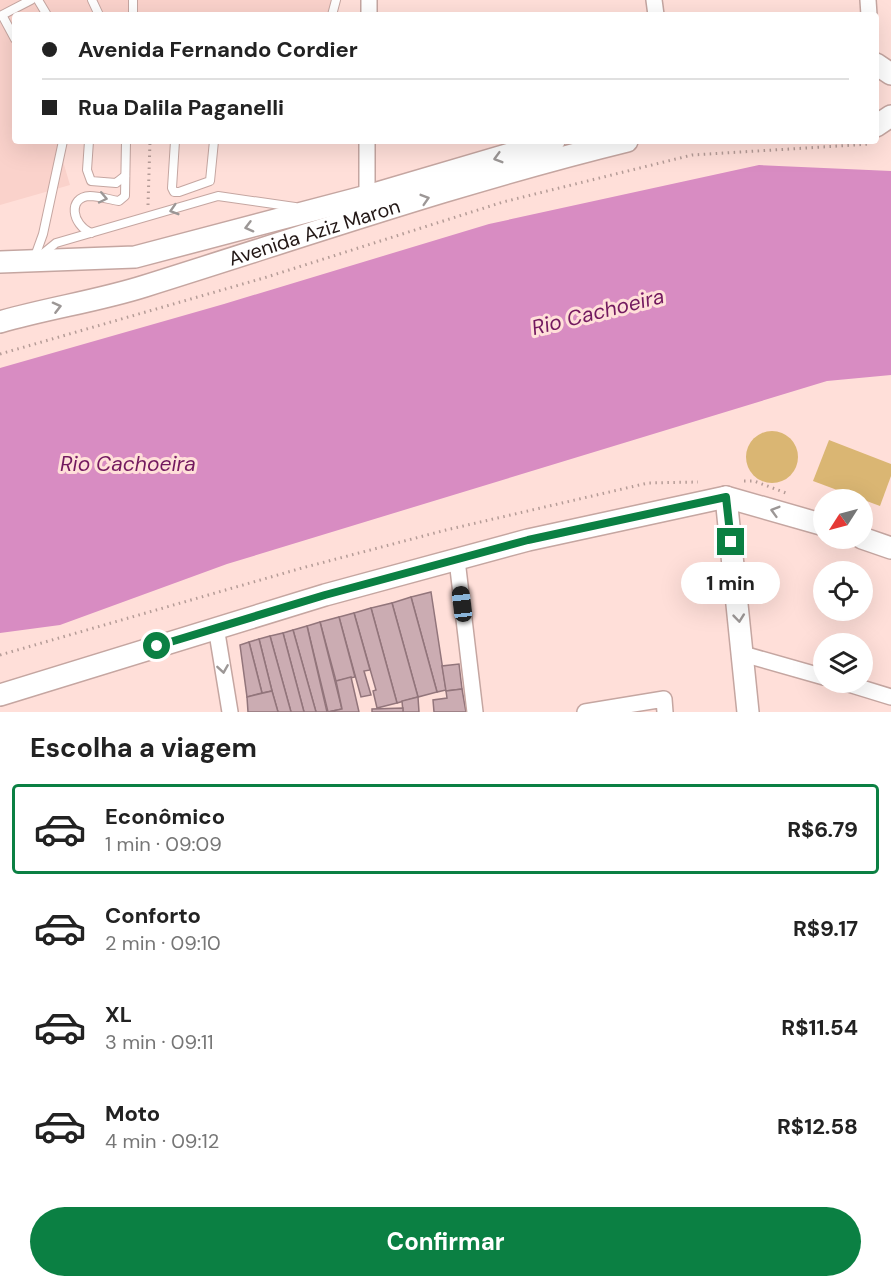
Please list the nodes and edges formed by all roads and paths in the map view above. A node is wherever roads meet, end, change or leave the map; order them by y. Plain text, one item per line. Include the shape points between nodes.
1 (32, 0) edge
2 (12, 33) edge
3 (891, 116) edge
4 (881, 131) edge
5 (62, 144) edge
6 (89, 144) edge
7 (126, 144) edge
8 (150, 144) edge
9 (175, 144) edge
10 (214, 144) edge
11 (367, 144) edge
12 (544, 144) edge
13 (615, 144) edge
14 (779, 144) edge
15 (126, 176) junction
16 (367, 196) junction
17 (313, 210) junction
18 (148, 217) junction
19 (92, 234) junction
20 (34, 260) junction
21 (0, 262) edge
22 (0, 322) edge
23 (0, 354) edge
24 (742, 481) dead end
25 (707, 482) dead end
26 (794, 495) dead end
27 (726, 497) junction
28 (813, 522) edge
29 (873, 542) edge
30 (891, 548) edge
31 (457, 561) junction
32 (216, 627) junction
33 (742, 654) junction
34 (0, 656) edge
35 (813, 674) edge
36 (873, 691) edge
37 (0, 695) edge
38 (891, 697) edge
39 (230, 712) edge
40 (475, 712) edge
41 (585, 712) edge
42 (665, 712) edge
43 (748, 712) edge

1 - 2 lane via 2,15
3 - 4 main road
5 - 20 lane
6 - 15 lane via 87,170 91,181 116,183
7 - 15 lane
8 - 18 path
9 - 10 lane via 174,192 210,181
11 - 16 street
12 -> 16 main road, Avenida Aziz Maron
22 -> 13 main road, Avenida Aziz Maron via 143,286 557,158
14 - 23 path via 692,155 503,202 267,277
19 -> 15 lane via 75,220 75,208 88,196 119,201 125,195
16 - 17 main road, Avenida Aziz Maron
17 -> 18 lane via 218,196
17 -> 20 main road, Avenida Aziz Maron via 135,257
18 - 19 lane
19 - 20 lane via 56,243
20 - 21 main road, Avenida Aziz Maron
24 - 26 path via 754,481
25 - 34 path via 648,483 446,530
28 -> 27 main road
27 - 31 main road via 528,540
27 -> 33 main road
29 - 30 main road
31 - 32 main road
31 - 40 street
32 - 37 main road
32 -> 39 street
33 - 35 street
33 - 43 main road
36 - 38 street
41 - 42 street via 664,699

